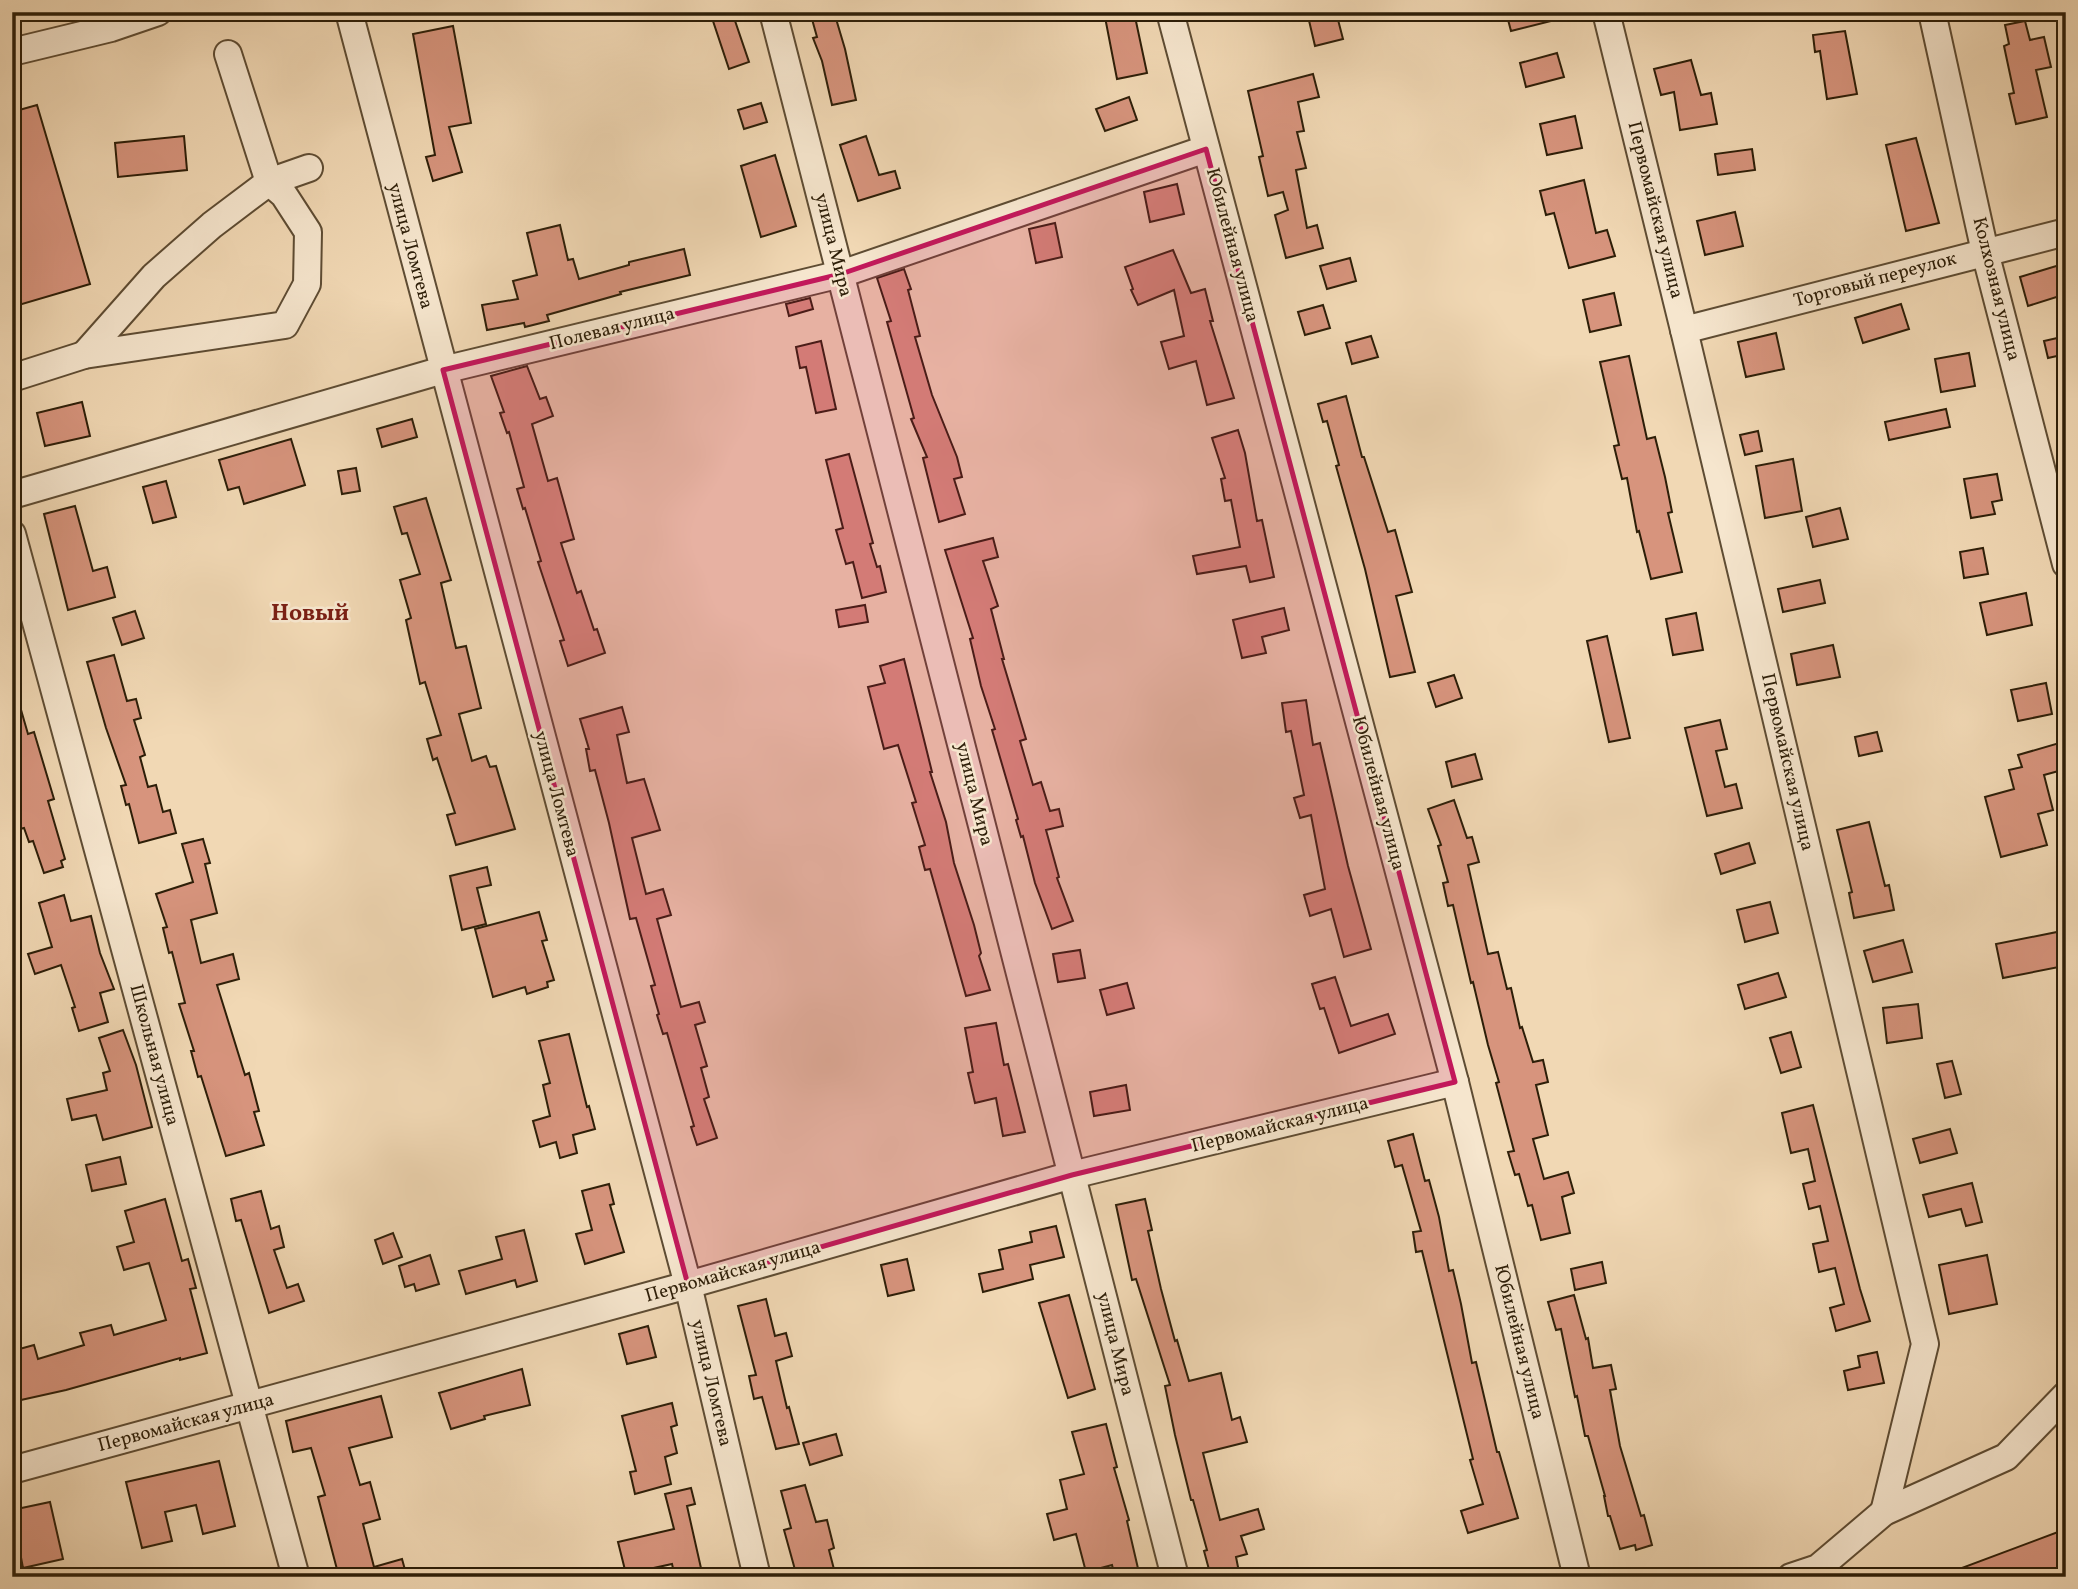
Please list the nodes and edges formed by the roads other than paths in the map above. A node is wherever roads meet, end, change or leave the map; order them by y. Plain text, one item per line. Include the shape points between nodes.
1 (158, 12) edge
2 (349, 12) edge
3 (774, 12) edge
4 (1170, 12) edge
5 (1606, 12) edge
6 (1932, 12) edge
7 (12, 52) edge
8 (228, 54) dead end
9 (1206, 149) junction
10 (309, 167) dead end
11 (269, 182) junction
12 (2066, 232) edge
13 (1985, 252) junction
14 (841, 274) junction
15 (1684, 330) junction
16 (84, 355) junction
17 (443, 370) junction
18 (12, 378) edge
19 (12, 495) edge
20 (12, 534) edge
21 (2063, 535) edge
22 (2066, 564) edge
23 (1455, 1082) junction
24 (1072, 1175) junction
25 (688, 1285) junction
26 (2066, 1395) edge
27 (250, 1406) junction
28 (12, 1471) edge
29 (1884, 1512) junction
30 (296, 1577) edge
31 (757, 1577) edge
32 (1175, 1577) edge
33 (1577, 1577) edge
34 (1791, 1577) edge

1 - 7 street
2 - 17 street, улица Ломтева
3 - 14 street, улица Мира
4 - 9 street, Юбилейная улица
5 - 15 street, Первомайская улица
6 - 13 street, Колхозная улица
8 - 11 street
9 - 14 street, Полевая улица
9 - 23 street, Юбилейная улица
10 - 11 street
11 - 16 street via 154,276
11 - 16 street via 284,195 309,232 307,284 285,325
12 - 13 street, Торговый переулок
13 - 15 street, Торговый переулок
13 - 21 street, Колхозная улица
14 - 17 street, Полевая улица
14 - 24 street, улица Мира
15 - 29 street, Первомайская улица via 1925,1343
16 - 18 street
17 - 19 street, Полевая улица
17 - 25 street, улица Ломтева
20 - 27 street, Школьная улица
21 - 22 street, Колхозная улица
23 - 24 street, Первомайская улица
23 - 33 street, Юбилейная улица
24 - 25 street, Первомайская улица
24 - 32 street, улица Мира
25 - 27 street, Первомайская улица
25 - 31 street, улица Ломтева
26 - 29 street via 2006,1457
27 - 28 street, Первомайская улица
27 - 30 street, Школьная улица
29 - 34 street via 1818,1567

